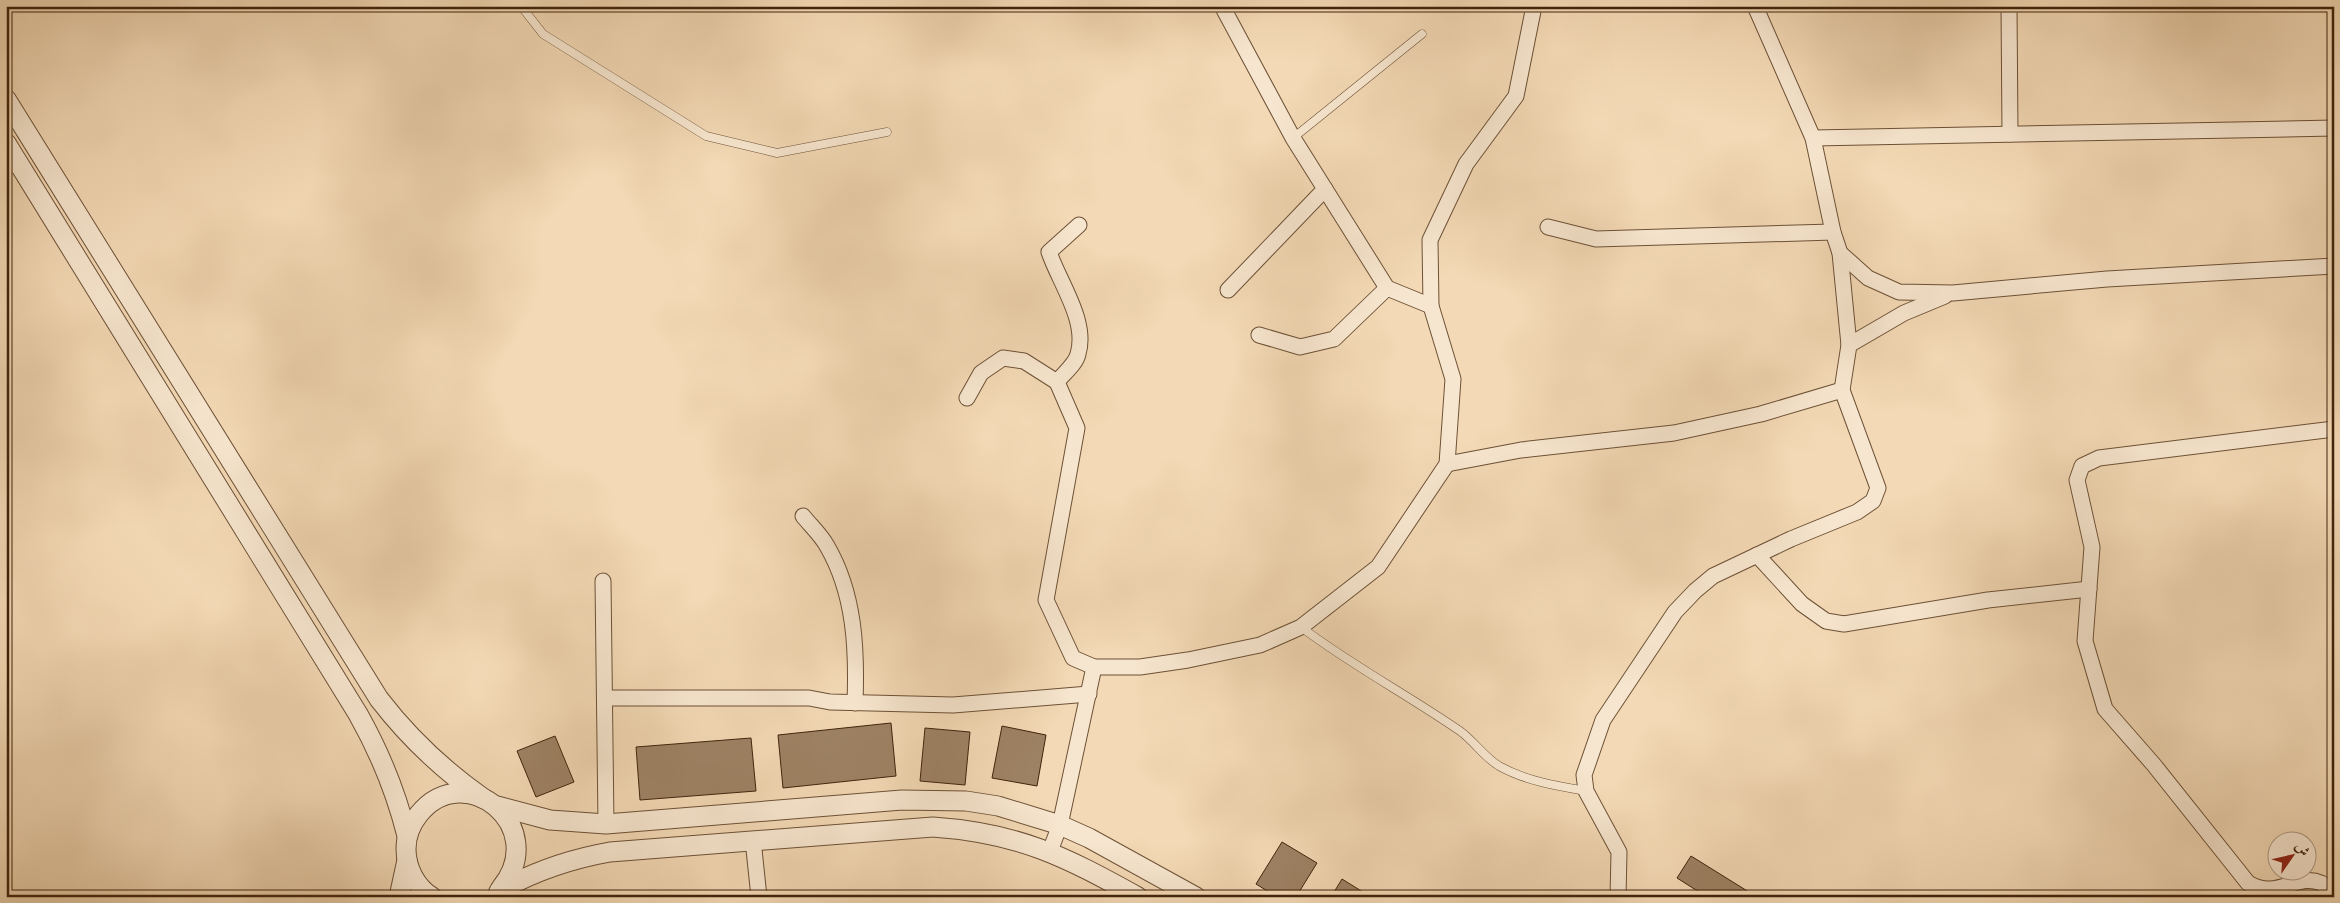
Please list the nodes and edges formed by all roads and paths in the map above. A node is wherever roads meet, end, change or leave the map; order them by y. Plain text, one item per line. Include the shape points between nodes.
1 (521, 6) edge
2 (1222, 6) edge
3 (1534, 6) edge
4 (1755, 6) edge
5 (2009, 6) edge
6 (1422, 34) dead end
7 (6, 99) edge
8 (2334, 128) edge
9 (887, 132) dead end
10 (2010, 134) junction
11 (1293, 138) junction
12 (1813, 138) junction
13 (6, 144) edge
14 (1325, 189) junction
15 (1079, 224) dead end
16 (1548, 227) dead end
17 (1833, 232) junction
18 (1840, 252) junction
19 (2334, 266) edge
20 (1387, 288) junction
21 (1228, 290) dead end
22 (1953, 293) junction
23 (1431, 306) junction
24 (1259, 335) dead end
25 (1849, 345) junction
26 (166, 356) junction
27 (144, 369) junction
28 (1057, 382) junction
29 (1842, 390) junction
30 (967, 398) dead end
31 (2334, 429) edge
32 (1447, 464) junction
33 (803, 516) dead end
34 (1757, 555) junction
35 (603, 581) dead end
36 (2089, 589) junction
37 (1301, 627) junction
38 (1094, 667) junction
39 (1089, 694) junction
40 (605, 698) junction
41 (855, 703) junction
42 (1586, 791) junction
43 (490, 802) junction
44 (767, 811) junction
45 (734, 814) junction
46 (606, 824) junction
47 (1060, 825) junction
48 (407, 836) junction
49 (754, 840) junction
50 (1050, 851) junction
51 (407, 860) junction
52 (2334, 893) edge
53 (495, 894) edge
54 (399, 897) edge
55 (432, 897) edge
56 (759, 897) edge
57 (1138, 897) edge
58 (1196, 897) edge
59 (1618, 897) edge

1 - 9 lane via 542,34 706,136 777,153
2 - 11 street
3 - 23 street via 1516,96 1466,164 1430,240
4 - 12 street
5 - 10 street
6 - 11 lane
7 - 26 street
8 - 10 street
10 - 12 street
11 - 14 street
12 - 17 street
13 - 27 street
14 - 20 street
14 - 21 street
15 - 28 street via 1049,252 1055,272 1075,309 1079,336 1078,355
16 - 17 street via 1596,239
17 - 18 street
18 - 22 street via 1868,278 1899,292
18 - 25 street
19 - 22 street via 2106,279
20 - 23 street
20 - 24 street via 1334,340 1300,347
22 - 25 street via 1904,313
23 - 32 street via 1453,379
25 - 29 street
26 - 27 street
26 - 43 street via 379,699 416,743 460,782
27 - 48 street via 367,729 392,785
28 - 30 street via 1024,361 1003,358 981,373
28 - 38 street via 1077,428 1046,600 1074,658
29 - 32 street via 1762,414 1674,433 1521,450
29 - 34 street via 1878,488 1873,501 1858,512
31 - 36 street via 2099,458 2082,466 2077,480 2092,547
32 - 37 street via 1378,567
33 - 41 street via 827,546 853,620
34 - 36 street via 1802,604 1826,621 1844,624 1988,600
34 - 42 street via 1713,576 1675,612 1603,720 1584,775
35 - 40 street
36 - 52 street via 2085,640 2105,709 2248,883 2259,890 2270,890 2306,881 2321,883
37 - 38 street via 1260,645 1188,660 1140,667
37 - 42 lane via 1327,647 1462,732 1498,766 1540,783
38 - 39 street
39 - 41 street via 953,705
39 - 47 street
40 - 41 street via 809,698
40 - 46 street
42 - 59 street via 1619,852
43 - 46 street via 550,820
43 - 48 street via 468,794 451,794 436,799 413,821
43 - 53 street via 507,818 517,848 516,863 509,878
44 - 45 street
44 - 47 street via 934,799 998,806
44 - 49 street via 765,828
45 - 46 street
45 - 49 street via 738,831
47 - 50 street
47 - 58 street
48 - 51 street
49 - 50 street via 933,828 992,834
49 - 53 street via 580,857 534,873
49 - 56 street
50 - 57 street
51 - 54 street
51 - 55 street via 419,886

